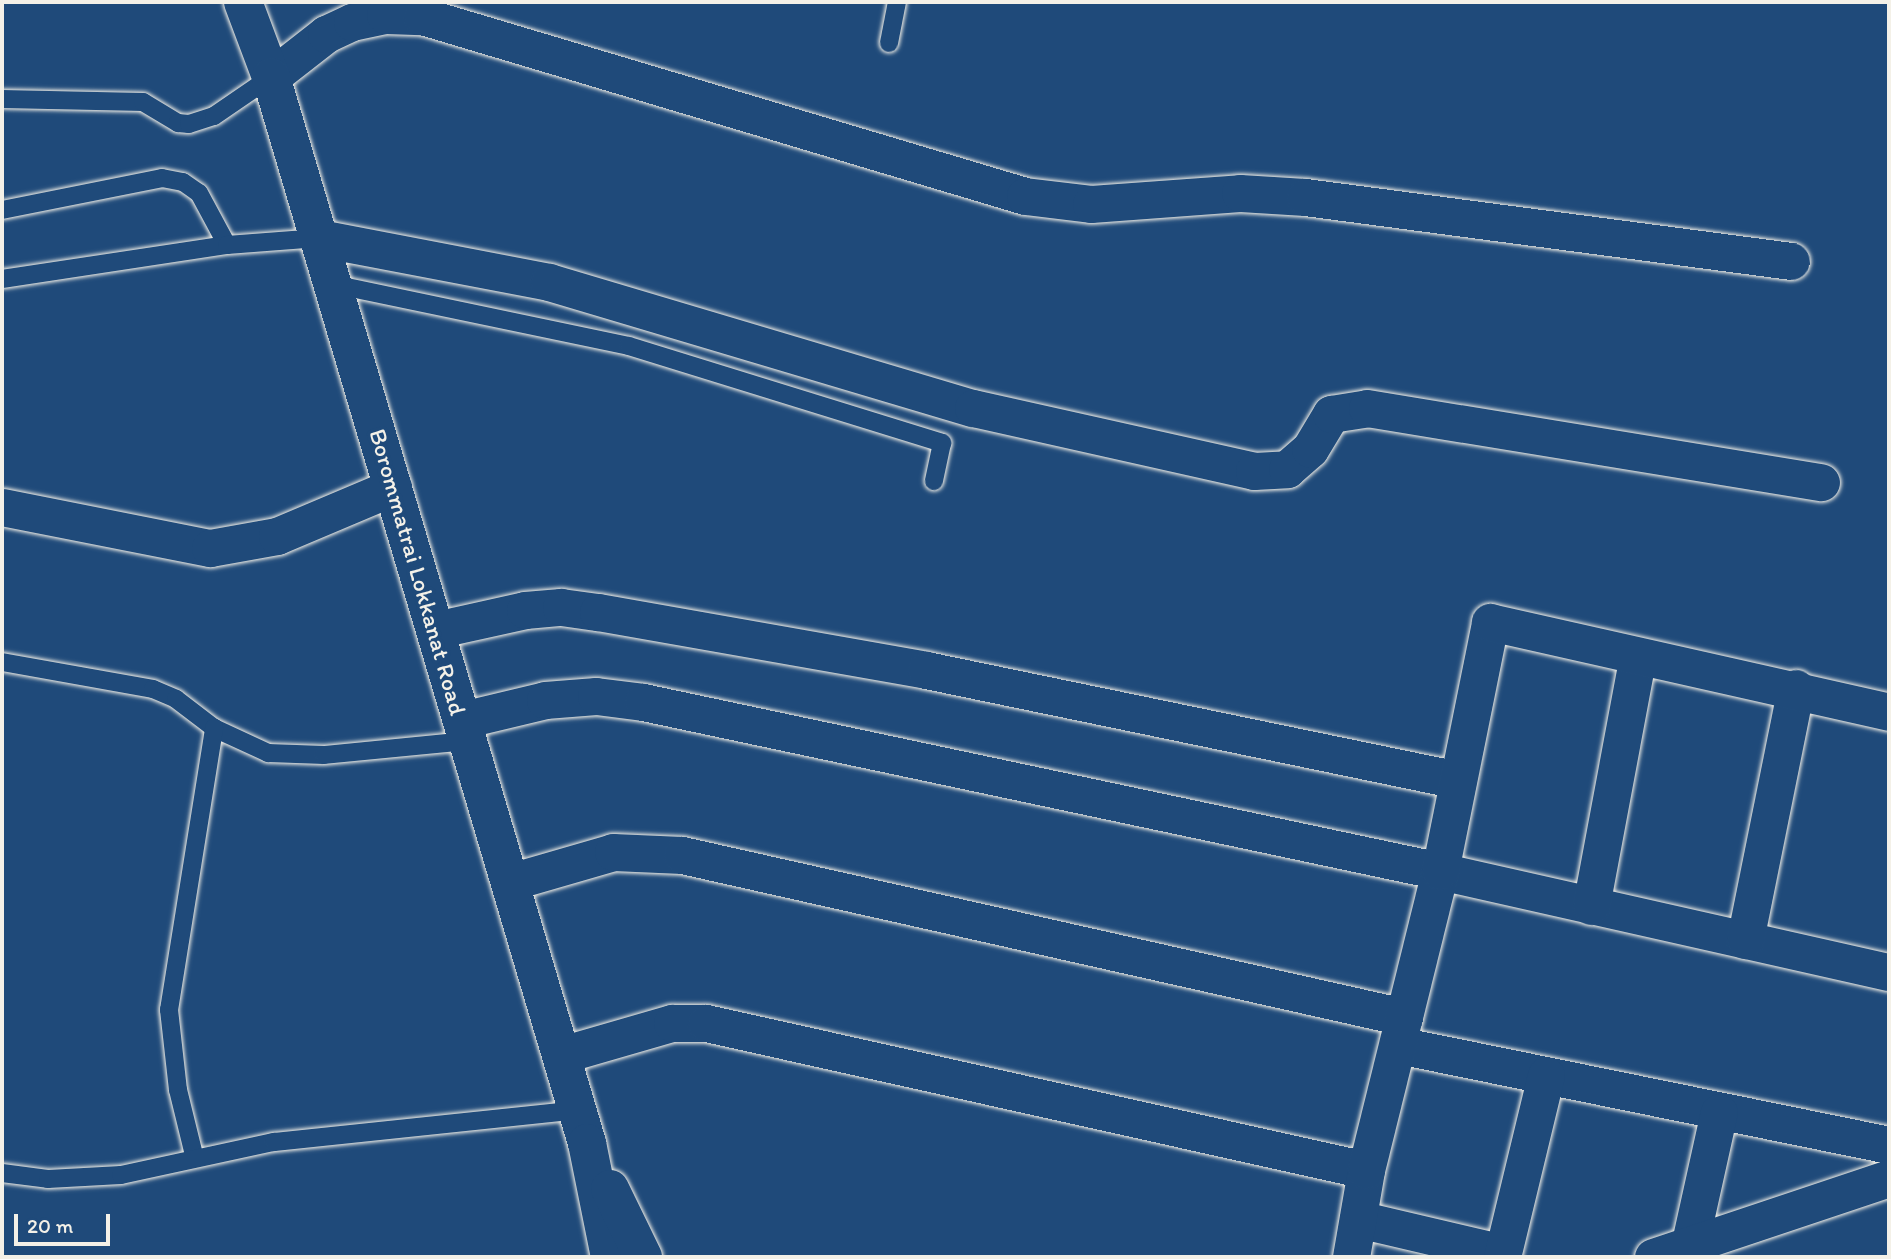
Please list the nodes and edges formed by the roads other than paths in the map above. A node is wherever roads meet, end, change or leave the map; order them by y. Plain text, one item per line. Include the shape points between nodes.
1 (243, 2) edge
2 (897, 2) edge
3 (889, 43) dead end
4 (271, 77) junction
5 (2, 99) edge
6 (2, 211) edge
7 (319, 238) junction
8 (227, 245) junction
9 (1791, 261) dead end
10 (2, 279) edge
11 (332, 284) junction
12 (934, 481) dead end
13 (1821, 482) dead end
14 (393, 487) junction
15 (2, 507) edge
16 (435, 630) junction
17 (1638, 656) junction
18 (2, 662) edge
19 (1797, 688) junction
20 (1889, 712) edge
21 (215, 728) junction
22 (465, 730) junction
23 (1458, 780) junction
24 (1440, 871) junction
25 (510, 882) junction
26 (1591, 906) junction
27 (1745, 940) junction
28 (1889, 972) edge
29 (1401, 1031) junction
30 (561, 1055) junction
31 (1546, 1075) junction
32 (1719, 1112) junction
33 (582, 1126) junction
34 (1889, 1145) edge
35 (194, 1155) junction
36 (1366, 1170) junction
37 (2, 1173) edge
38 (1889, 1178) edge
39 (1358, 1219) junction
40 (1689, 1247) junction
41 (1503, 1255) edge
42 (610, 1257) edge
43 (643, 1257) edge
44 (1351, 1257) edge
45 (1653, 1257) edge

1 - 4 main road, Borommatrai Lokkanat Road
2 - 3 lane
4 - 5 lane via 214,116 189,124 178,123 143,102
4 - 7 main road, Borommatrai Lokkanat Road
4 - 9 street via 326,34 352,22 385,15 422,16 1025,196 1091,204 1240,193 1305,197
6 - 8 lane via 162,178 183,182 199,193
7 - 8 lane
7 - 11 main road, Borommatrai Lokkanat Road
7 - 13 street via 549,282 973,408 1254,471 1287,470 1310,449 1331,414 1367,408
8 - 10 lane
11 - 12 lane via 629,346 942,443
11 - 14 main road, Borommatrai Lokkanat Road
14 - 15 street via 277,536 210,548
14 - 16 main road, Borommatrai Lokkanat Road
16 - 22 main road, Borommatrai Lokkanat Road
16 - 23 street via 525,610 561,607 597,612 926,670
17 - 19 street
17 - 23 street via 1490,622
17 - 26 street
18 - 21 lane via 153,689 176,699
19 - 20 street
19 - 27 street
21 - 22 lane via 268,753 324,755
21 - 35 lane via 169,1010 176,1078
22 - 24 street via 545,700 596,696 643,702
22 - 25 main road, Borommatrai Lokkanat Road
23 - 24 street
24 - 26 street
24 - 29 street
25 - 29 street via 613,852 682,855
25 - 30 main road, Borommatrai Lokkanat Road
26 - 27 street
27 - 28 street
29 - 31 street
29 - 36 street
30 - 33 main road, Borommatrai Lokkanat Road
30 - 36 street via 672,1023 706,1023
31 - 32 street
31 - 41 street
32 - 34 street
32 - 40 street
33 - 35 lane via 274,1142
33 - 42 main road, Borommatrai Lokkanat Road
33 - 43 main road, Borommatrai Lokkanat Road
35 - 37 lane via 121,1175 48,1179
36 - 39 street
38 - 40 street
39 - 41 street
39 - 44 street
40 - 45 street

